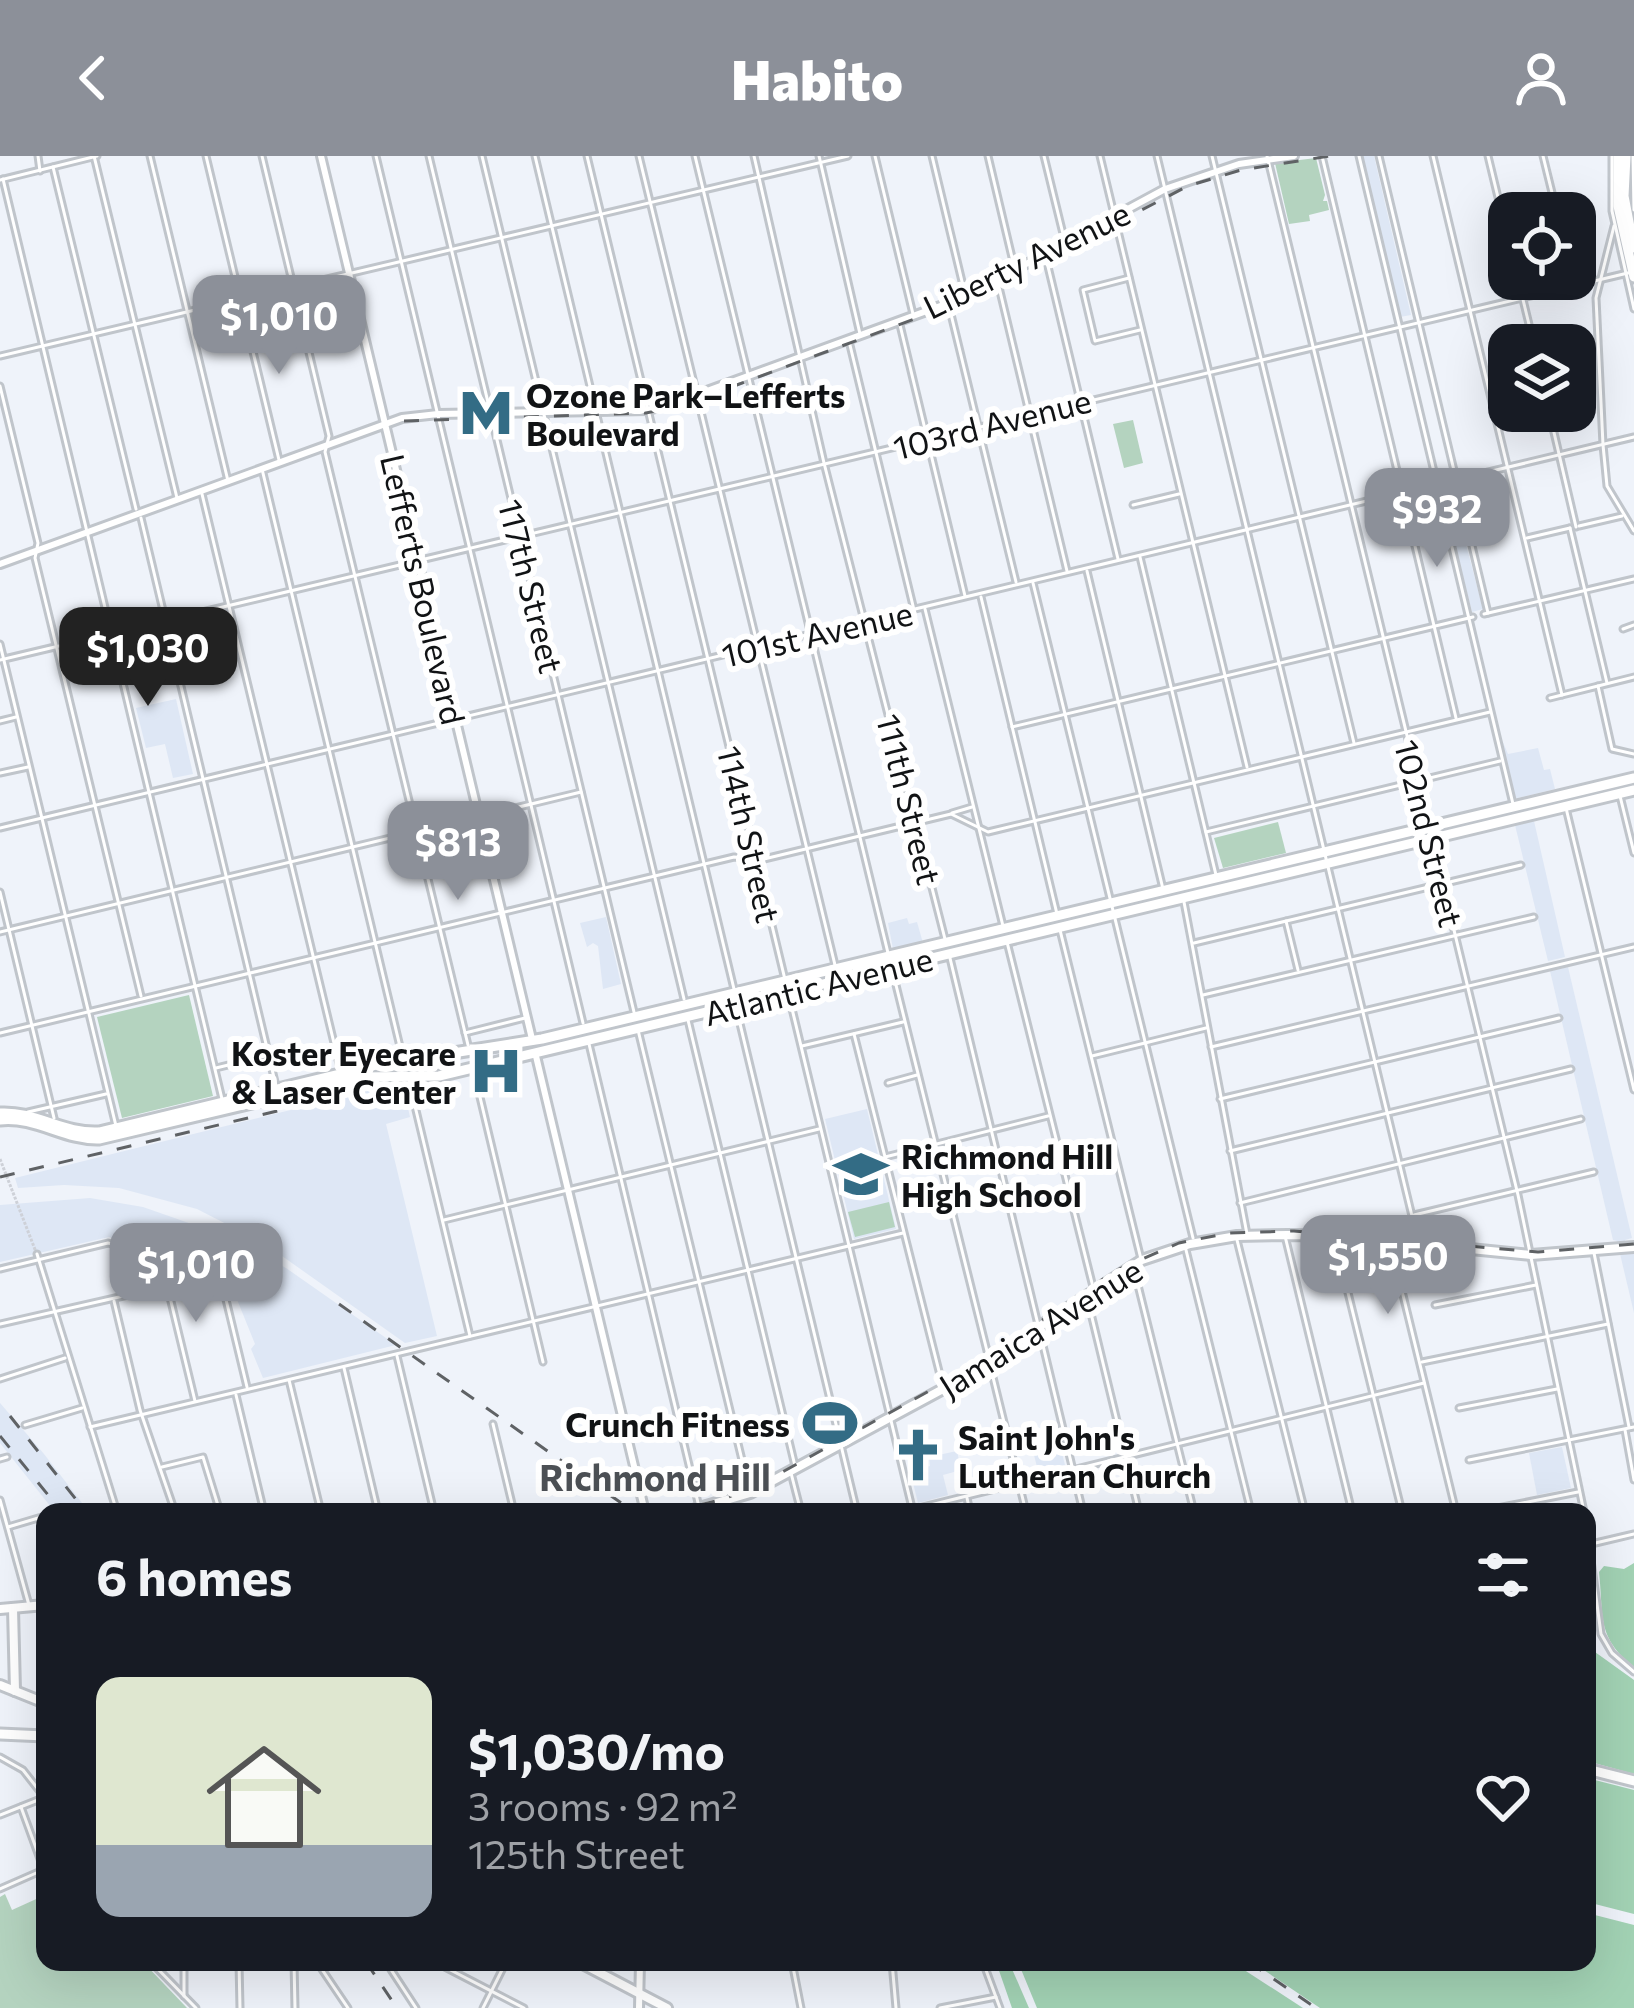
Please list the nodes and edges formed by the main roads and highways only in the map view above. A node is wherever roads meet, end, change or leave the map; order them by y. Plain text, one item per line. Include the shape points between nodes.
1 (1622, 156) edge
2 (1634, 248) edge
3 (1632, 273) edge
4 (1634, 778) edge
5 (1634, 790) edge
6 (1431, 832) junction
7 (1326, 857) junction
8 (1112, 909) junction
9 (890, 962) junction
10 (786, 986) junction
11 (534, 1047) junction
12 (342, 1077) junction
13 (0, 1117) edge
14 (56, 1128) junction
15 (1632, 1247) edge
16 (745, 1496) junction
17 (720, 1503) edge
18 (744, 1503) edge
19 (36, 1606) edge
20 (13, 1608) junction
21 (0, 1609) edge
22 (0, 1685) edge
23 (15, 1691) junction
24 (36, 1699) edge
25 (0, 1735) edge
26 (36, 1736) edge
27 (1596, 1770) edge
28 (1634, 1781) edge
29 (596, 1971) edge
30 (667, 2008) edge

1 - 2 main road
1 - 3 main road via 1618,206
4 - 6 main road, Atlantic Avenue
5 - 6 main road, Atlantic Avenue
6 - 7 main road, Atlantic Avenue
7 - 8 main road, Atlantic Avenue via 1183,898
7 - 8 main road, Atlantic Avenue via 1164,890
8 - 9 main road, Atlantic Avenue
9 - 10 main road, Atlantic Avenue
9 - 10 main road, Atlantic Avenue via 836,968
10 - 11 main road, Atlantic Avenue
11 - 12 main road, Atlantic Avenue via 404,1060
11 - 12 main road, Atlantic Avenue via 439,1076
12 - 14 main road, Atlantic Avenue via 88,1139
13 - 14 main road, Atlantic Avenue
13 - 14 main road, Atlantic Avenue via 22,1113
15 - 16 main road, Jamaica Avenue via 1531,1255 1285,1234 1190,1244 1138,1263 943,1389
16 - 17 main road, Jamaica Avenue
16 - 18 main road, 117th Street
19 - 20 main road
20 - 21 main road
20 - 23 main road
22 - 23 main road
23 - 24 main road
25 - 26 main road
27 - 28 main road
29 - 30 main road

